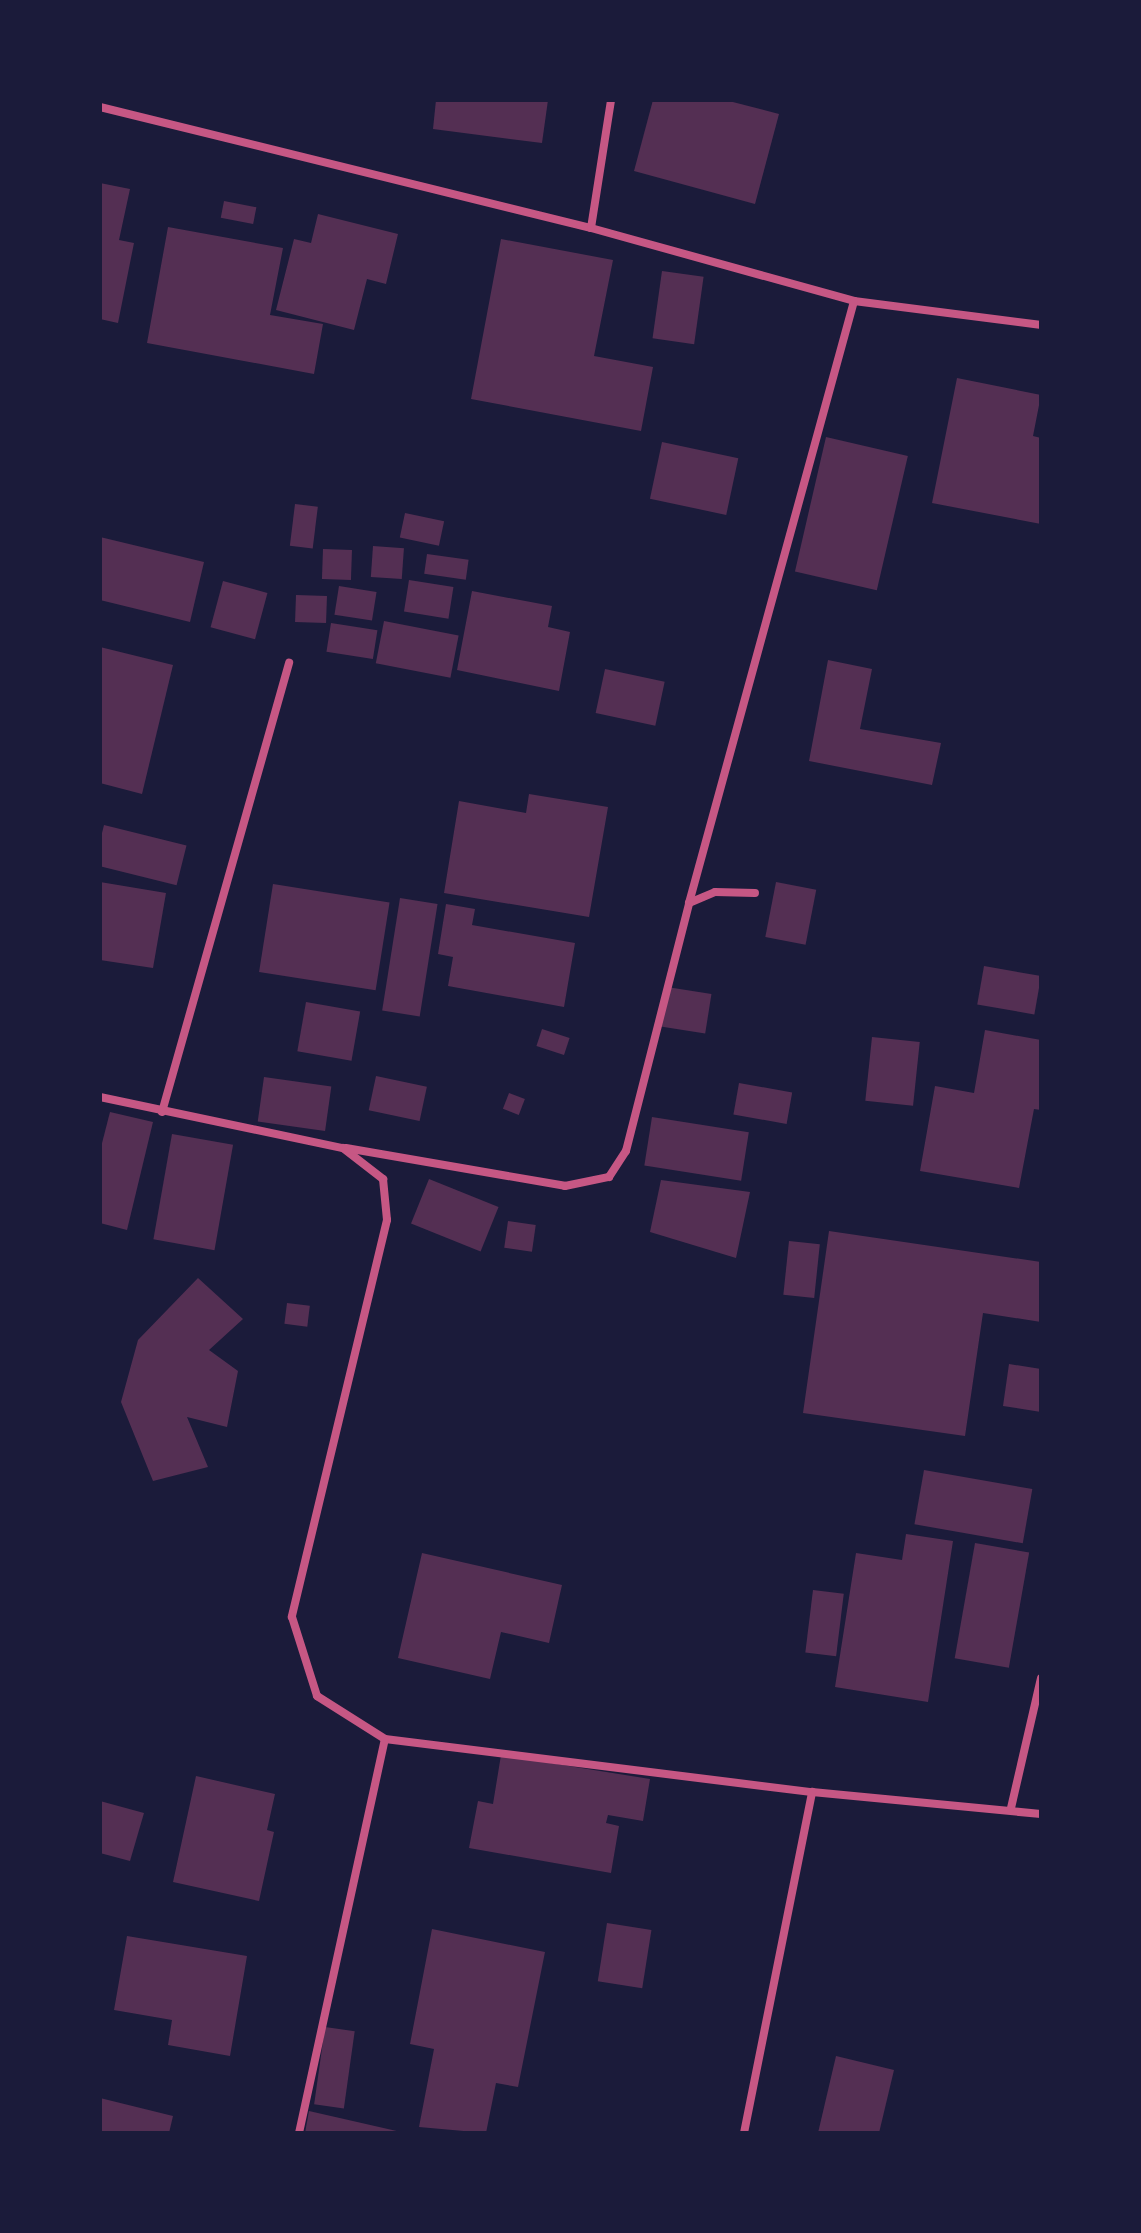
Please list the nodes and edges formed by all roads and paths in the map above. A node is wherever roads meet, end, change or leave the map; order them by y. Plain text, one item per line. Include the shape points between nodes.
1 (611, 100) edge
2 (100, 107) edge
3 (591, 228) junction
4 (854, 301) junction
5 (1041, 325) edge
6 (289, 663) dead end
7 (755, 893) dead end
8 (689, 903) junction
9 (100, 1097) edge
10 (162, 1112) junction
11 (343, 1148) junction
12 (1041, 1678) edge
13 (385, 1739) junction
14 (812, 1792) junction
15 (1011, 1808) junction
16 (1041, 1814) edge
17 (299, 2133) edge
18 (744, 2133) edge

1 - 3 street
2 - 3 street
3 - 4 street
4 - 5 street
4 - 8 street
6 - 10 street
7 - 8 street via 715,892
8 - 11 street via 626,1151 609,1177 565,1186
9 - 10 street
10 - 11 street
11 - 13 street via 383,1179 387,1220 292,1617 317,1696
12 - 15 street
13 - 14 street
13 - 17 street
14 - 15 street
14 - 18 street
15 - 16 street

